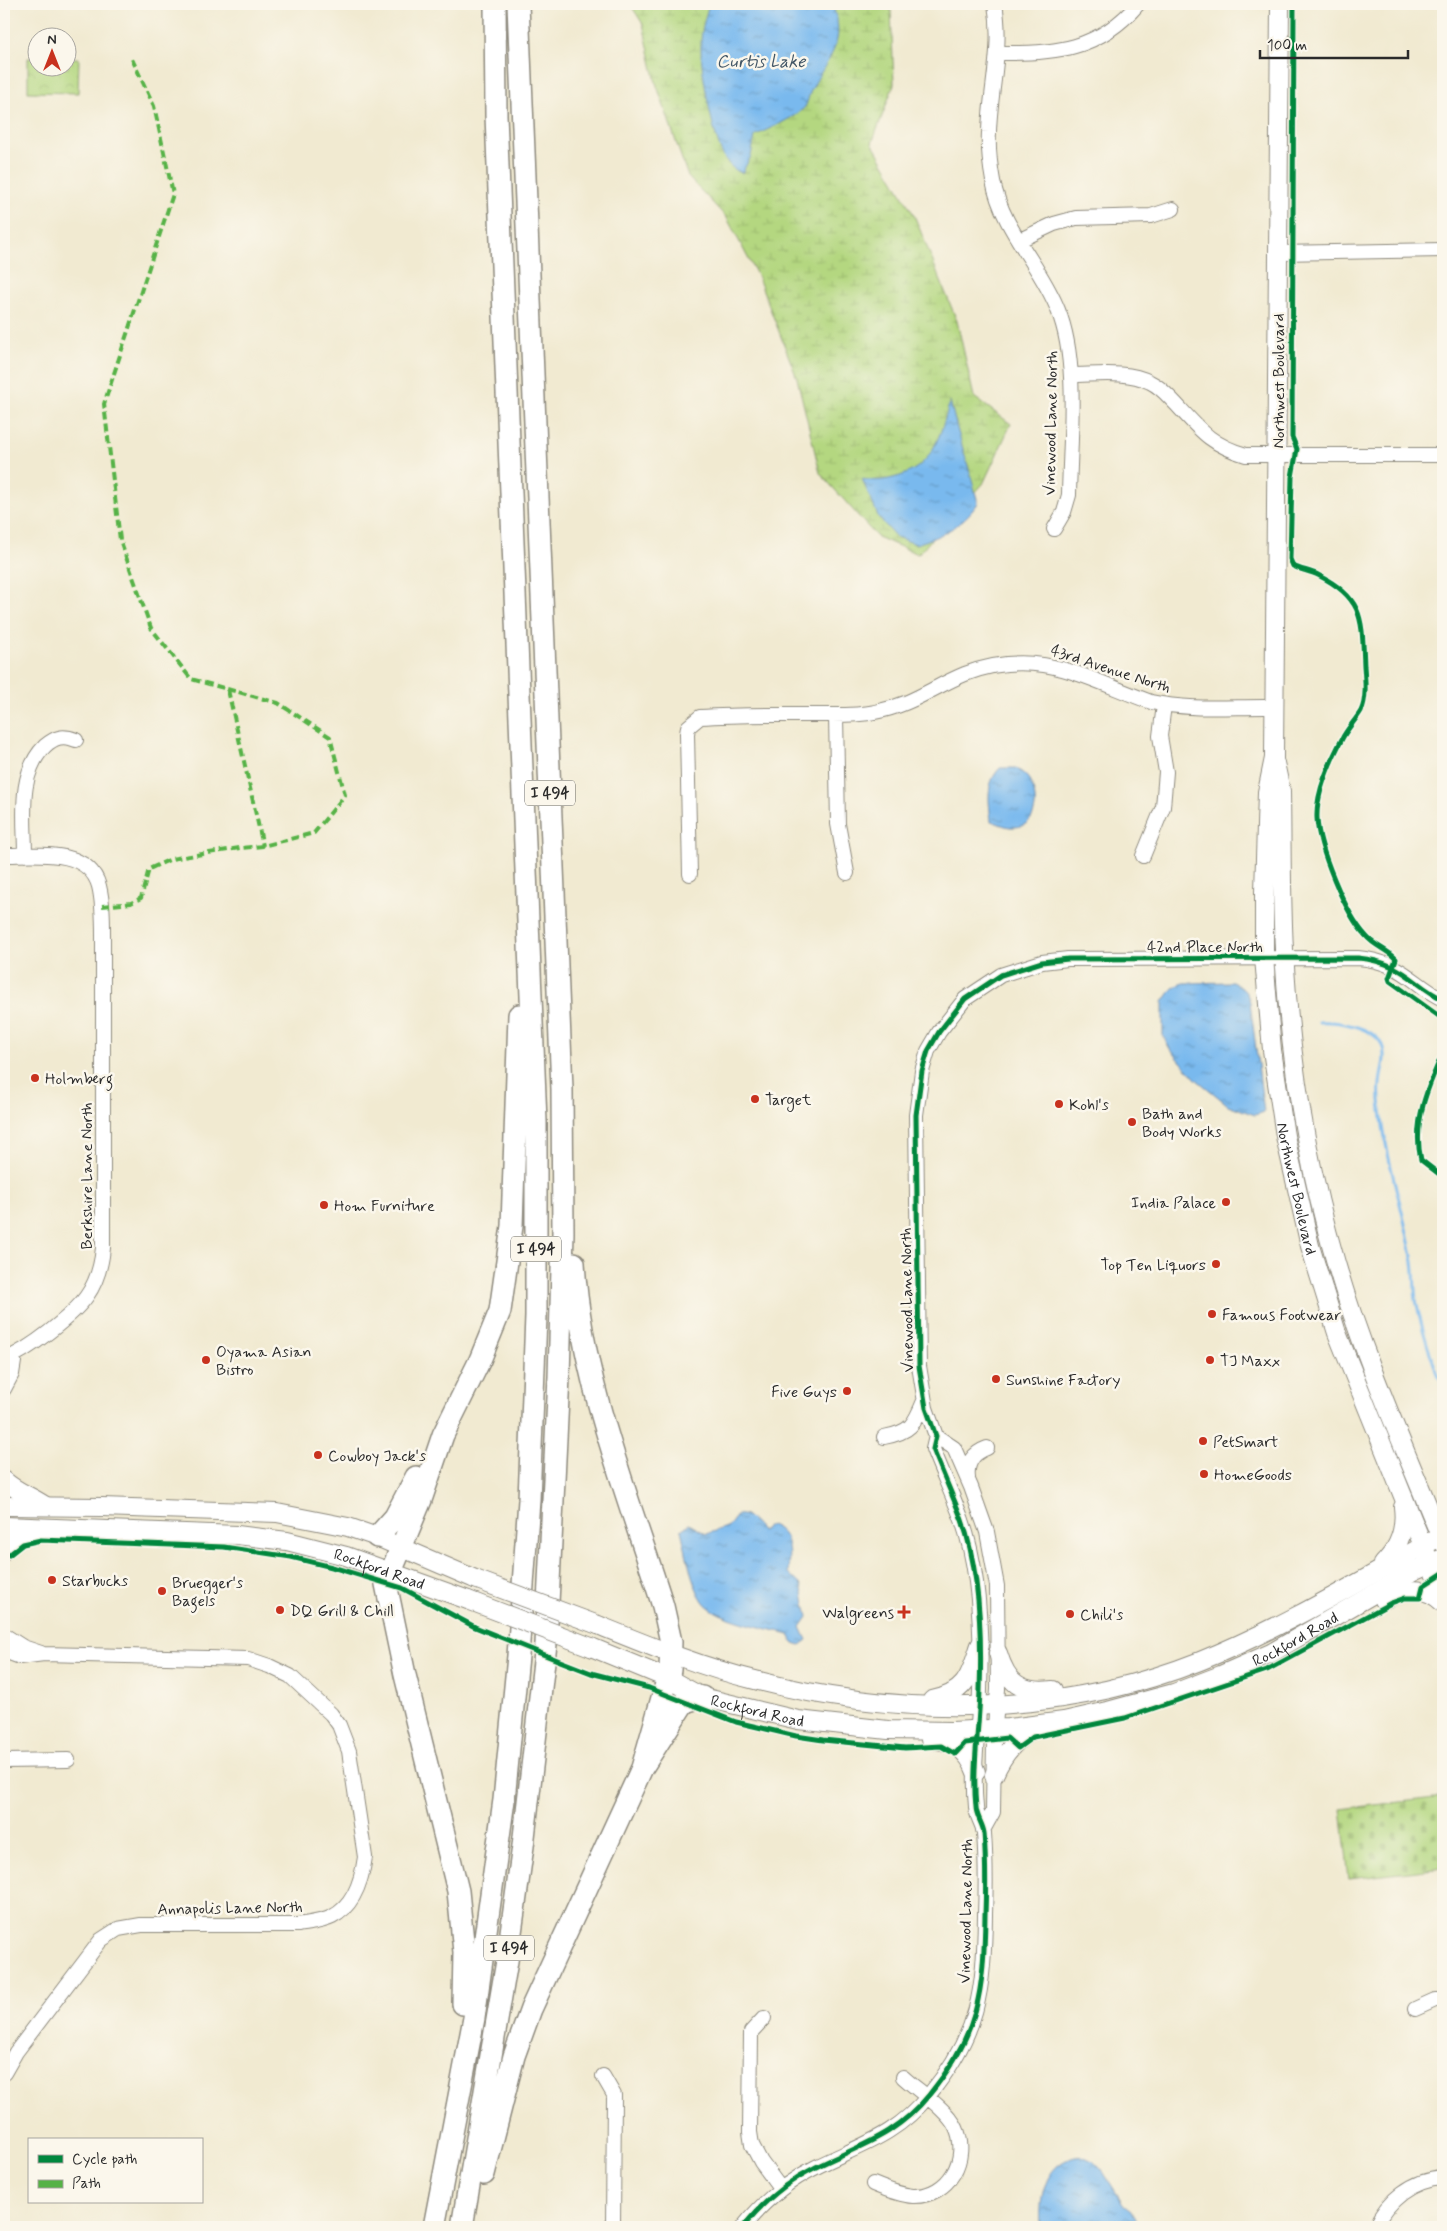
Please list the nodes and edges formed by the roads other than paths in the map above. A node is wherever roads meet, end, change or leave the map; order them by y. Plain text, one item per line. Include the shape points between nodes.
1 (495, 4) edge
2 (518, 4) edge
3 (995, 4) edge
4 (1138, 4) edge
5 (1280, 4) edge
6 (998, 53) junction
7 (1172, 209) dead end
8 (1020, 240) junction
9 (1443, 250) edge
10 (1279, 253) junction
11 (1071, 375) junction
12 (1443, 455) edge
13 (1277, 456) junction
14 (1054, 529) dead end
15 (1164, 705) junction
16 (1275, 707) junction
17 (836, 714) junction
18 (76, 740) dead end
19 (1274, 758) junction
20 (4, 855) edge
21 (25, 855) junction
22 (1143, 856) dead end
23 (846, 873) dead end
24 (690, 874) dead end
25 (529, 921) junction
26 (1264, 958) junction
27 (1285, 959) junction
28 (965, 999) joint
29 (1443, 999) edge
30 (562, 1128) junction
31 (9, 1358) edge
32 (4, 1389) edge
33 (924, 1401) junction
34 (443, 1435) junction
35 (884, 1436) dead end
36 (936, 1436) junction
37 (987, 1448) dead end
38 (968, 1479) junction
39 (4, 1480) edge
40 (1421, 1488) junction
41 (1400, 1489) junction
42 (4, 1506) edge
43 (44, 1506) junction
44 (1443, 1508) edge
45 (4, 1526) edge
46 (45, 1527) junction
47 (377, 1536) junction
48 (1442, 1538) edge
49 (1423, 1546) junction
50 (400, 1548) junction
51 (4, 1551) edge
52 (1437, 1561) edge
53 (390, 1572) junction
54 (1366, 1578) junction
55 (1443, 1596) edge
56 (1443, 1603) edge
57 (1322, 1624) junction
58 (4, 1635) edge
59 (980, 1645) junction
60 (4, 1651) edge
61 (998, 1652) junction
62 (44, 1654) junction
63 (671, 1654) junction
64 (669, 1679) junction
65 (1102, 1691) junction
66 (702, 1697) junction
67 (897, 1703) junction
68 (997, 1706) junction
69 (979, 1707) junction
70 (798, 1720) junction
71 (1044, 1724) junction
72 (995, 1729) junction
73 (977, 1730) junction
74 (68, 1760) dead end
75 (4, 1761) edge
76 (642, 1768) junction
77 (976, 1772) junction
78 (994, 1775) junction
79 (983, 1830) junction
80 (1443, 2000) edge
81 (1415, 2009) dead end
82 (764, 2018) dead end
83 (4, 2072) edge
84 (603, 2076) dead end
85 (904, 2077) dead end
86 (927, 2098) junction
87 (459, 2104) junction
88 (1443, 2178) edge
89 (873, 2184) dead end
90 (781, 2189) junction
91 (434, 2227) edge
92 (462, 2227) edge
93 (470, 2227) edge
94 (613, 2227) edge
95 (743, 2227) edge
96 (1375, 2227) edge

1 - 25 highway, I 494 via 496,115
2 - 30 highway, I 494
3 - 6 street, Vinewood Lane North
4 - 6 street via 1114,27 1076,47 1034,54
5 - 10 main road, Northwest Boulevard
6 - 8 street, Vinewood Lane North via 989,158 1001,206
7 - 8 street via 1151,216 1076,218
8 - 11 street, Vinewood Lane North via 1058,308 1065,329
9 - 10 street
10 - 13 main road, Northwest Boulevard
11 - 13 street via 1119,375 1150,382 1162,389 1207,438 1218,445 1246,455
11 - 14 street, Vinewood Lane North via 1069,495
12 - 13 street
13 - 16 main road, Northwest Boulevard
15 - 16 street, 43rd Avenue North
15 - 17 street, 43rd Avenue North via 1061,668 1011,663 963,675 897,707 874,713
15 - 22 street via 1160,736 1166,772 1163,807
16 - 19 main road, Northwest Boulevard
17 - 23 street via 838,824
17 - 24 street, 43rd Avenue North via 700,717 688,727
18 - 21 street via 66,736 52,740 32,763 25,793
19 - 26 main road, Northwest Boulevard via 1267,792
19 - 27 main road, Northwest Boulevard via 1281,791
20 - 21 street
21 - 31 street, Berkshire Lane North via 71,858 82,863 98,883 101,896 104,936 104,1248 102,1266 93,1287 75,1312
25 - 34 highway via 521,945 512,1226 500,1311
25 - 87 highway, I 494 via 536,1122 536,1316 529,1500 504,1800
26 - 27 street, 42nd Place North
26 - 28 street, 42nd Place North via 1068,959 1042,962 1001,974
26 - 41 main road, Northwest Boulevard via 1278,1092 1299,1202 1337,1332
27 - 29 street, 42nd Place North via 1375,960 1394,967
27 - 40 main road, Northwest Boulevard via 1298,1087 1324,1220 1364,1348
28 - 33 street, Vinewood Lane North via 928,1051 918,1092 918,1334
30 - 63 highway via 575,1280 585,1346 593,1383 663,1606
30 - 92 highway, I 494 via 559,1377 546,1644 517,1897
31 - 32 street, Berkshire Lane North via 12,1374
33 - 35 street via 909,1429
33 - 36 street, Vinewood Lane North
34 - 47 highway via 428,1454 396,1517
34 - 50 highway via 421,1500
36 - 38 street, Vinewood Lane North via 954,1448
36 - 59 street, Vinewood Lane North via 933,1449 963,1521 977,1585
37 - 38 street via 971,1459
38 - 61 street, Vinewood Lane North via 993,1562 997,1586
39 - 43 main road
40 - 44 main road
40 - 48 main road, Northwest Boulevard
41 - 49 main road, Northwest Boulevard
41 - 54 main road via 1404,1518 1402,1535 1387,1560
42 - 43 main road, Rockford Road
43 - 47 main road, Rockford Road via 277,1513
45 - 46 main road, Rockford Road
46 - 51 main road via 18,1539
46 - 53 main road, Rockford Road via 264,1538 339,1554
47 - 50 main road, Rockford Road
48 - 49 main road, Rockford Road
49 - 52 main road, Northwest Boulevard
49 - 54 main road, Rockford Road
50 - 53 highway
50 - 63 main road, Rockford Road, bridge
52 - 55 main road, Northwest Boulevard
52 - 57 main road, Rockford Road via 1415,1570
53 - 64 main road, Rockford Road, bridge
53 - 87 highway via 386,1584 392,1618 460,1909 465,1967
54 - 65 main road, Rockford Road via 1233,1648
56 - 57 main road via 1425,1592 1403,1590 1338,1624
57 - 71 main road, Rockford Road via 1270,1653 1183,1690 1100,1713
58 - 62 street, Annapolis Lane North via 23,1647
59 - 67 main road via 969,1678 961,1689 936,1700
59 - 69 street, Vinewood Lane North
60 - 62 street, Annapolis Lane North via 20,1657
61 - 65 main road via 1008,1675 1024,1689 1038,1692 1084,1687
61 - 68 street, Vinewood Lane North
62 - 83 street, Annapolis Lane North via 248,1659 290,1676 330,1714 346,1738 365,1857 363,1874 351,1898 334,1916 315,1922 298,1925 141,1925 109,1933 87,1957
63 - 64 highway
63 - 67 main road, Rockford Road via 781,1687
64 - 66 main road, Rockford Road
64 - 76 highway
65 - 68 main road, Rockford Road
66 - 70 main road, Rockford Road
66 - 76 highway via 680,1707
67 - 69 main road, Rockford Road
68 - 69 main road, Rockford Road
68 - 72 street, Vinewood Lane North
69 - 73 street, Vinewood Lane North
70 - 73 main road, Rockford Road via 888,1730
70 - 77 main road via 813,1730 836,1734 950,1742 969,1757
71 - 72 main road, Rockford Road
71 - 78 main road via 1010,1747
72 - 73 main road, Rockford Road
72 - 78 street, Vinewood Lane North
73 - 77 street, Vinewood Lane North
74 - 75 street
76 - 93 highway via 525,2022
77 - 79 street, Vinewood Lane North via 976,1809
78 - 79 street, Vinewood Lane North via 993,1812
79 - 86 street, Vinewood Lane North via 986,1888 981,1993 961,2047
80 - 81 street
82 - 90 street via 751,2032 750,2132 756,2154
84 - 94 street via 614,2095
85 - 86 street
86 - 89 street via 947,2115 960,2139 958,2166 950,2179 933,2191 913,2196
86 - 90 street, Vinewood Lane North via 888,2132 815,2168
87 - 91 highway, I 494
88 - 96 street via 1404,2192 1390,2203
90 - 95 street, Vinewood Lane North

